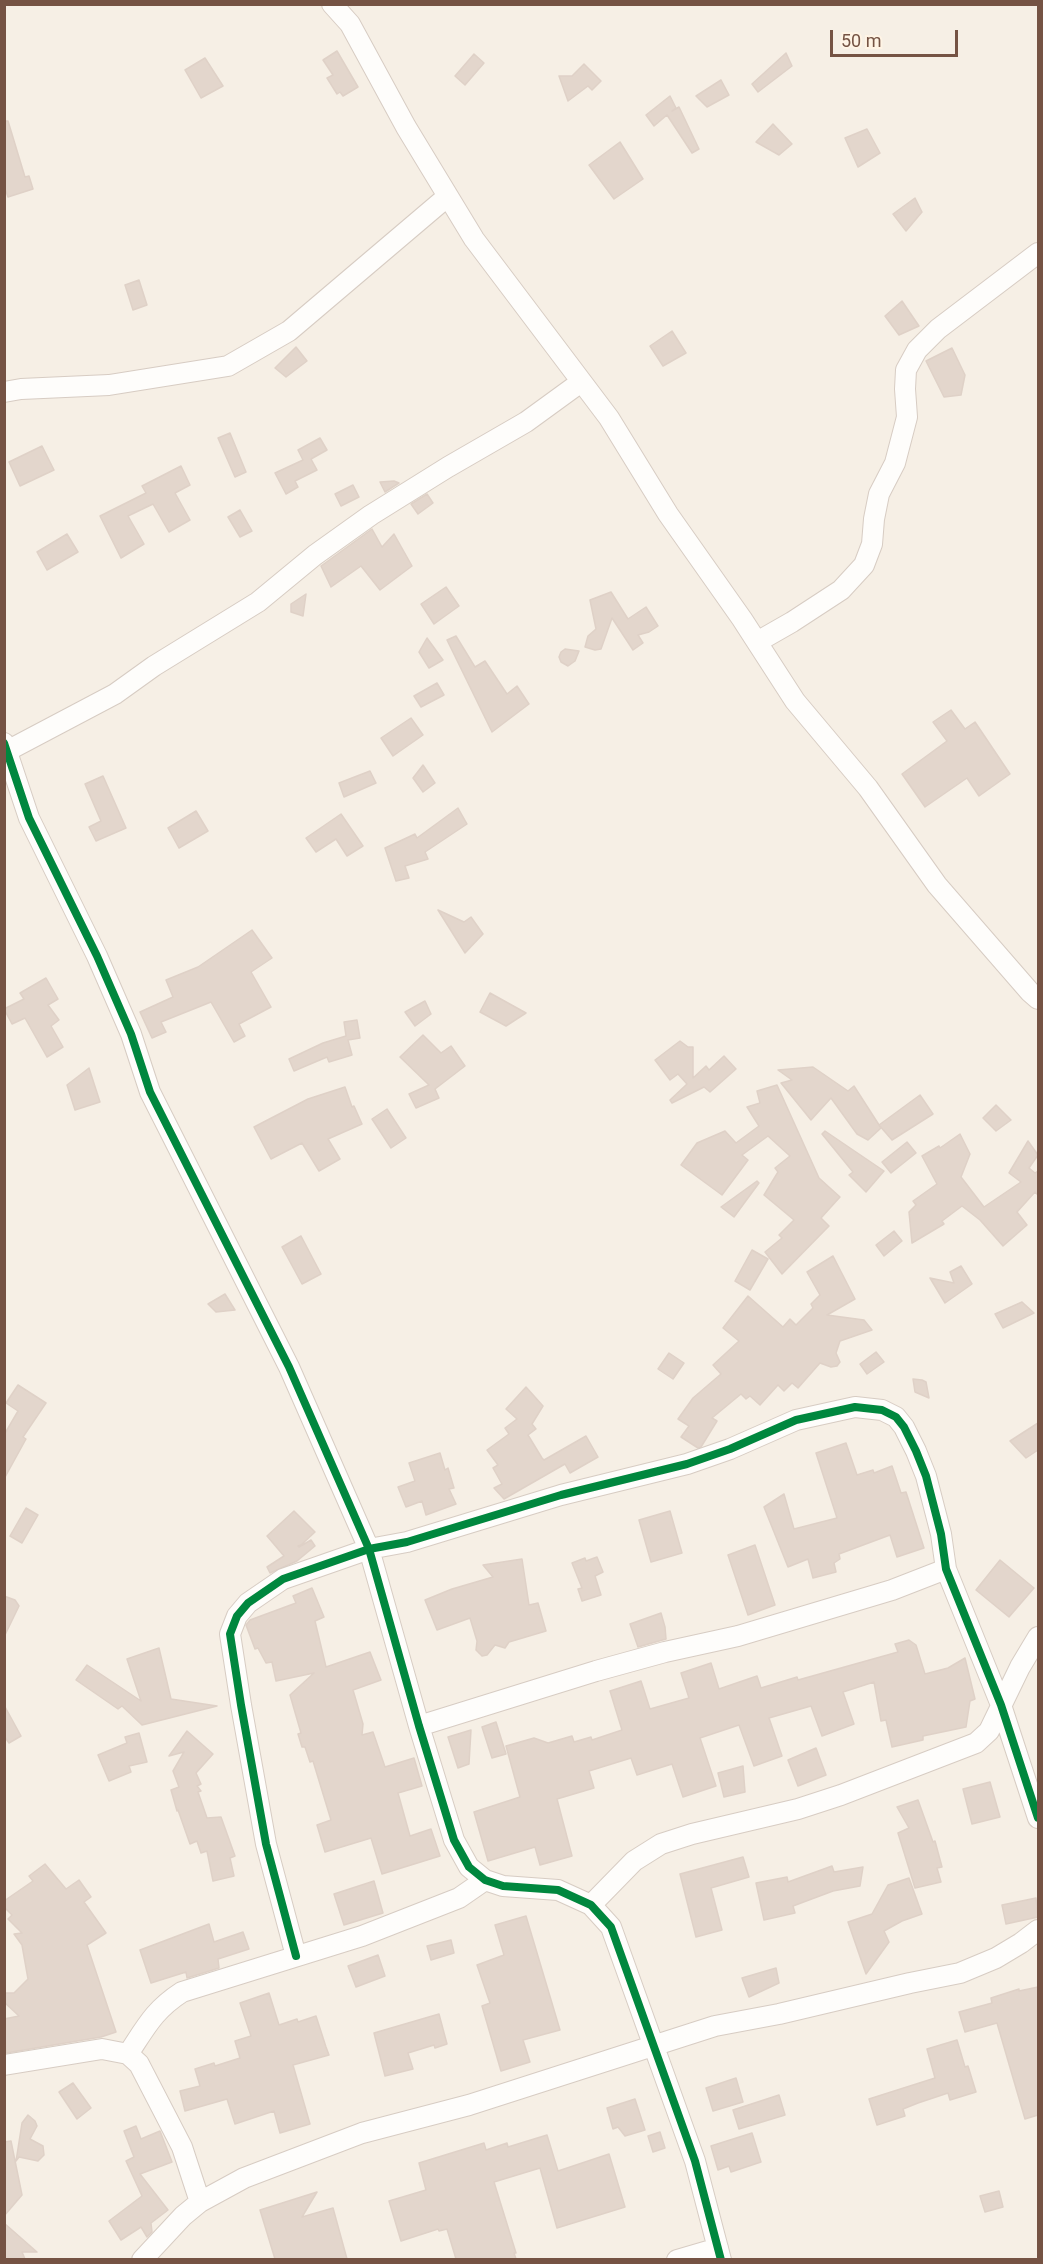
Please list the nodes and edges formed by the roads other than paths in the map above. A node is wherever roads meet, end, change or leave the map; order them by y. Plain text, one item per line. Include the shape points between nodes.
1 (332, 4) edge
2 (448, 196) junction
3 (1038, 253) edge
4 (581, 382) junction
5 (4, 393) edge
6 (757, 642) junction
7 (6, 747) edge
8 (1038, 999) edge
9 (369, 1549) junction
10 (946, 1569) junction
11 (1038, 1636) edge
12 (1001, 1705) junction
13 (419, 1726) junction
14 (1038, 1818) edge
15 (485, 1880) junction
16 (591, 1905) junction
17 (1038, 1930) edge
18 (296, 1956) junction
19 (653, 2045) junction
20 (128, 2054) junction
21 (4, 2065) edge
22 (200, 2202) junction
23 (720, 2254) edge
24 (142, 2259) edge
25 (677, 2259) edge

1 - 2 street via 350,24
2 - 4 street via 474,239
2 - 5 street via 289,331 228,366 109,385
3 - 6 street via 938,329 917,350 906,370 907,417 896,463 879,494 872,544 864,565 841,590
4 - 6 street via 609,418 668,514
4 - 7 street via 526,422 371,515 258,602 115,694
6 - 8 street via 795,701 868,788 937,885
7 - 9 street via 29,818 97,956 131,1034 150,1092 289,1367
9 - 10 street via 407,1542 561,1495 687,1464 796,1420 855,1407 882,1410 896,1417 904,1428 926,1476
9 - 13 street
9 - 18 street via 283,1579 248,1603 230,1634 266,1844
10 - 12 street
10 - 13 street via 892,1590 608,1668
11 - 12 street
12 - 14 street
12 - 16 street via 989,1731 976,1743 798,1809 662,1844 634,1861
13 - 15 street via 454,1840 469,1867
15 - 16 street via 503,1886 558,1890
15 - 18 street via 459,1898 417,1915
16 - 19 street via 611,1927
17 - 19 street via 996,1958 960,1973 716,2026
18 - 20 street via 182,1992 153,2016
19 - 22 street via 480,2101 362,2133 244,2178
19 - 23 street via 694,2161
20 - 21 street via 102,2049
20 - 22 street via 140,2064 182,2147
22 - 24 street
23 - 25 street

